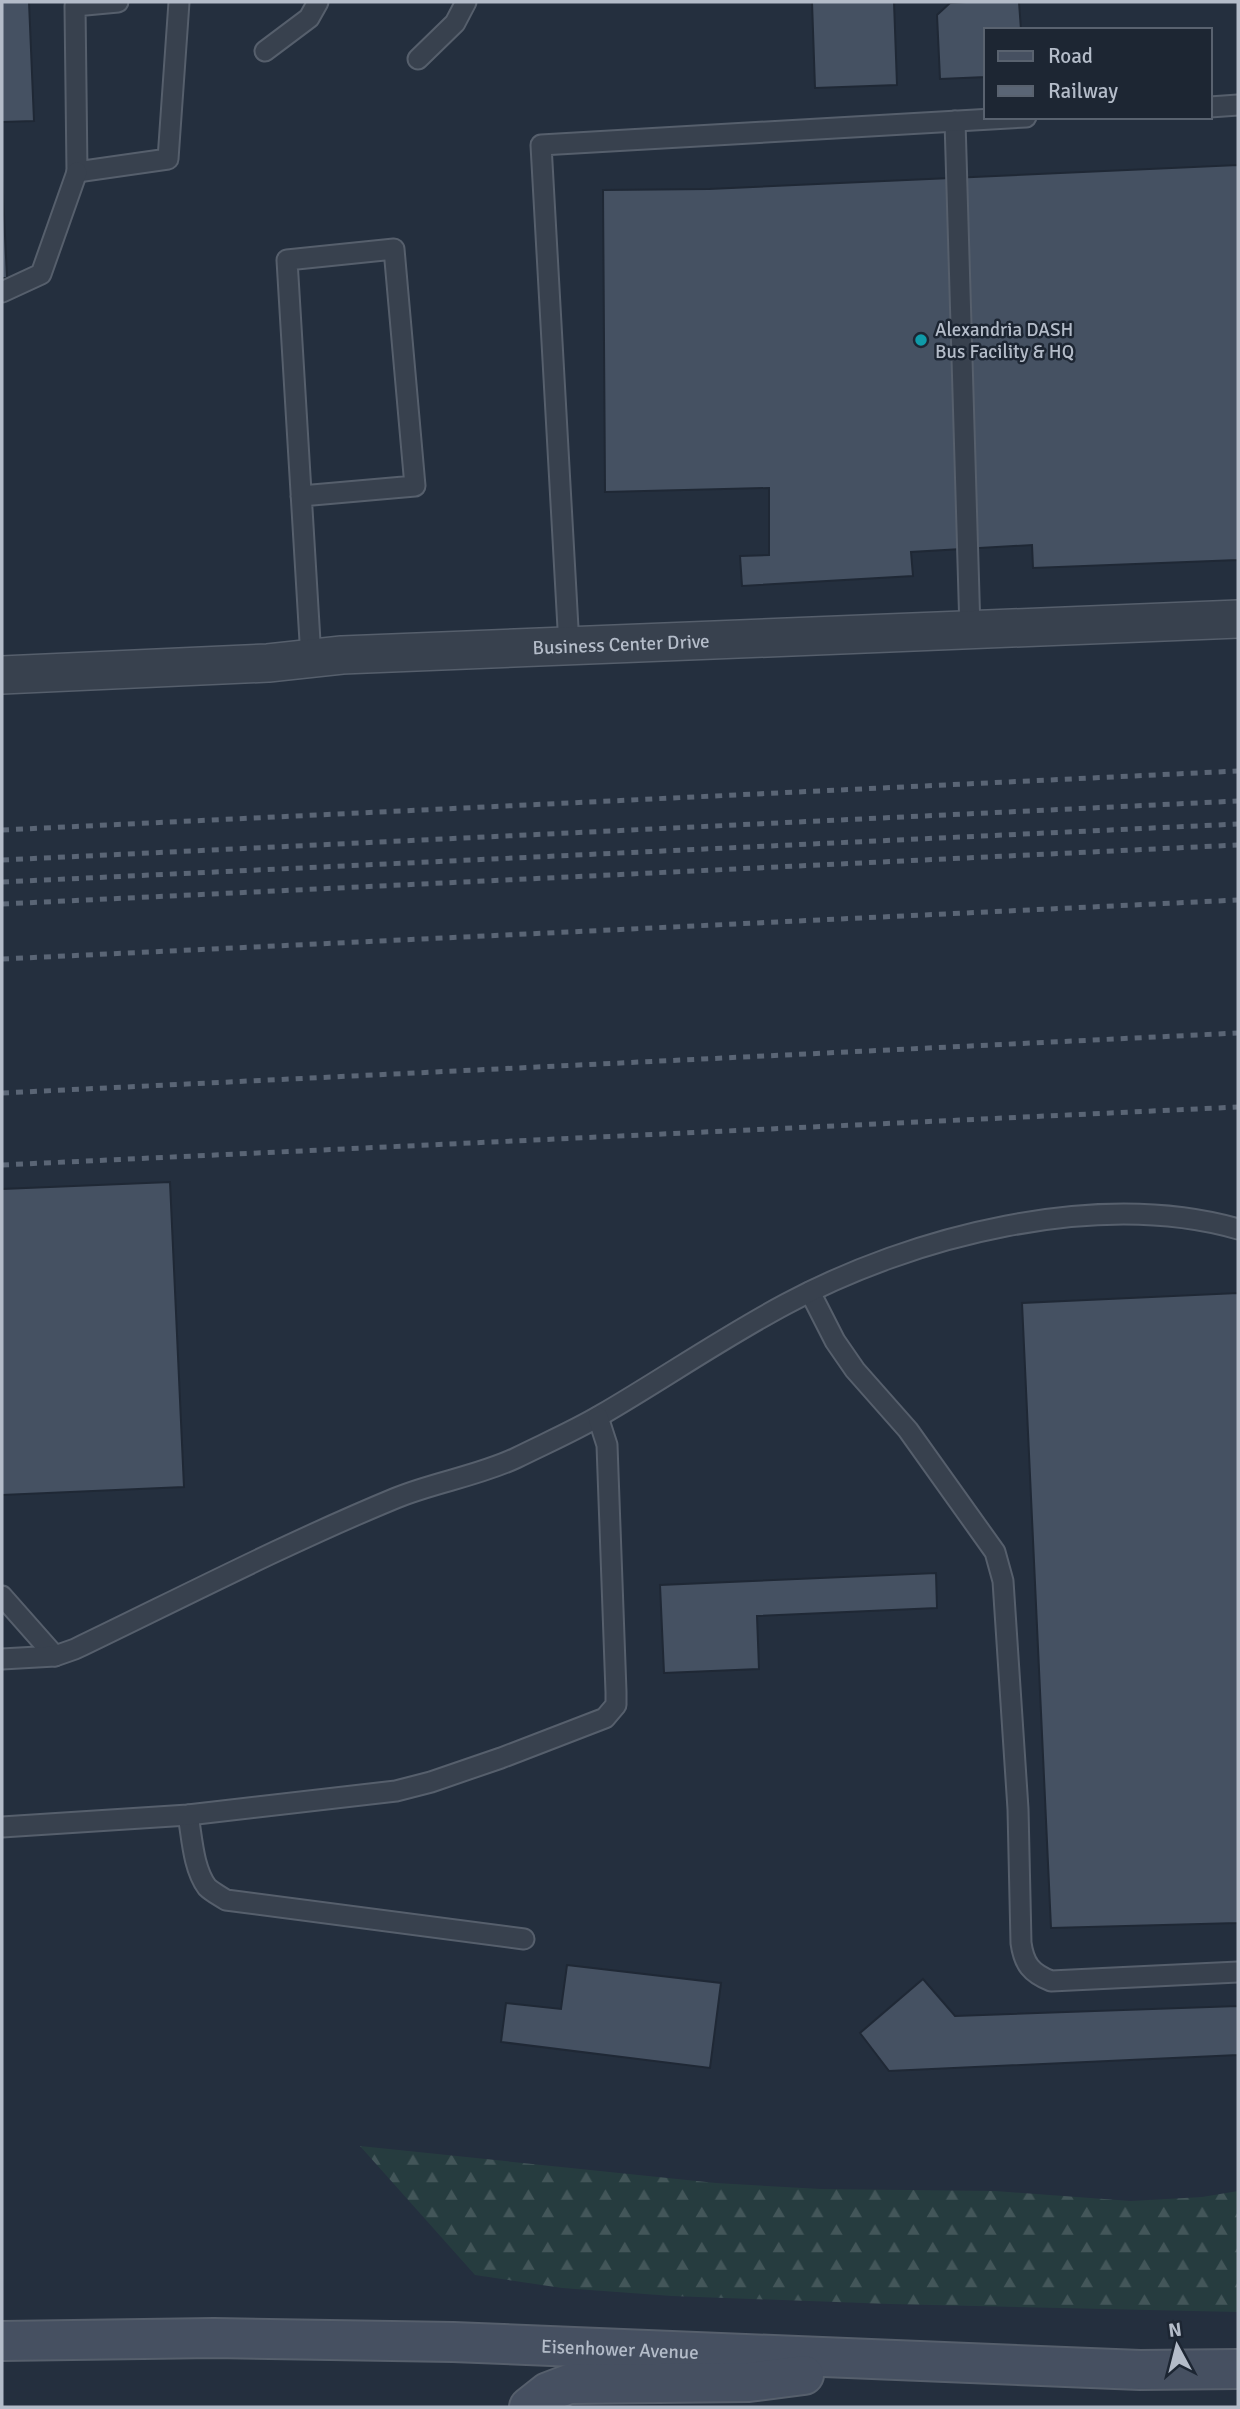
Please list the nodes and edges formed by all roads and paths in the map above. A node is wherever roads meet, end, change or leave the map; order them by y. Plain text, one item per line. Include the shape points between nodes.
1 (118, 2) edge
2 (179, 2) edge
3 (318, 2) edge
4 (466, 2) edge
5 (265, 51) dead end
6 (418, 59) dead end
7 (1238, 105) edge
8 (1212, 107) edge
9 (990, 119) edge
10 (955, 121) junction
11 (77, 172) junction
12 (2, 292) edge
13 (301, 496) junction
14 (1238, 618) edge
15 (971, 630) junction
16 (569, 646) junction
17 (311, 658) junction
18 (2, 675) edge
19 (1238, 1229) edge
20 (810, 1292) junction
21 (598, 1417) junction
22 (2, 1596) edge
23 (55, 1656) junction
24 (2, 1659) edge
25 (188, 1815) junction
26 (2, 1827) edge
27 (524, 1939) dead end
28 (1238, 1972) edge
29 (2, 2342) edge
30 (925, 2361) junction
31 (1238, 2369) edge
32 (528, 2407) edge

1 - 11 lane via 75,6
2 - 11 lane via 169,159
3 - 5 lane via 309,18
4 - 6 lane via 455,23
7 - 8 lane
9 - 10 lane
10 - 15 lane
10 - 16 lane via 541,145
11 - 12 lane via 41,274
13 - 13 lane via 287,260 394,249 415,486
13 - 17 lane
14 - 15 street, Business Center Drive
15 - 16 street, Business Center Drive
16 - 17 street, Business Center Drive
17 - 18 street, Business Center Drive
19 - 20 lane via 1146,1215 1076,1216 1026,1223 926,1247
20 - 21 lane
20 - 28 lane via 855,1370 908,1430 999,1561 1018,1809 1021,1942 1029,1968 1051,1981
21 - 23 lane via 512,1460 397,1498
21 - 25 lane via 607,1445 616,1705 612,1713 413,1787
22 - 23 lane
23 - 24 lane
25 - 26 lane
25 - 27 lane via 202,1875 208,1888 226,1900
29 - 30 main road, Eisenhower Avenue via 453,2342
30 - 31 main road, Eisenhower Avenue via 1140,2370
30 - 32 main road via 749,2382 569,2385 548,2392

